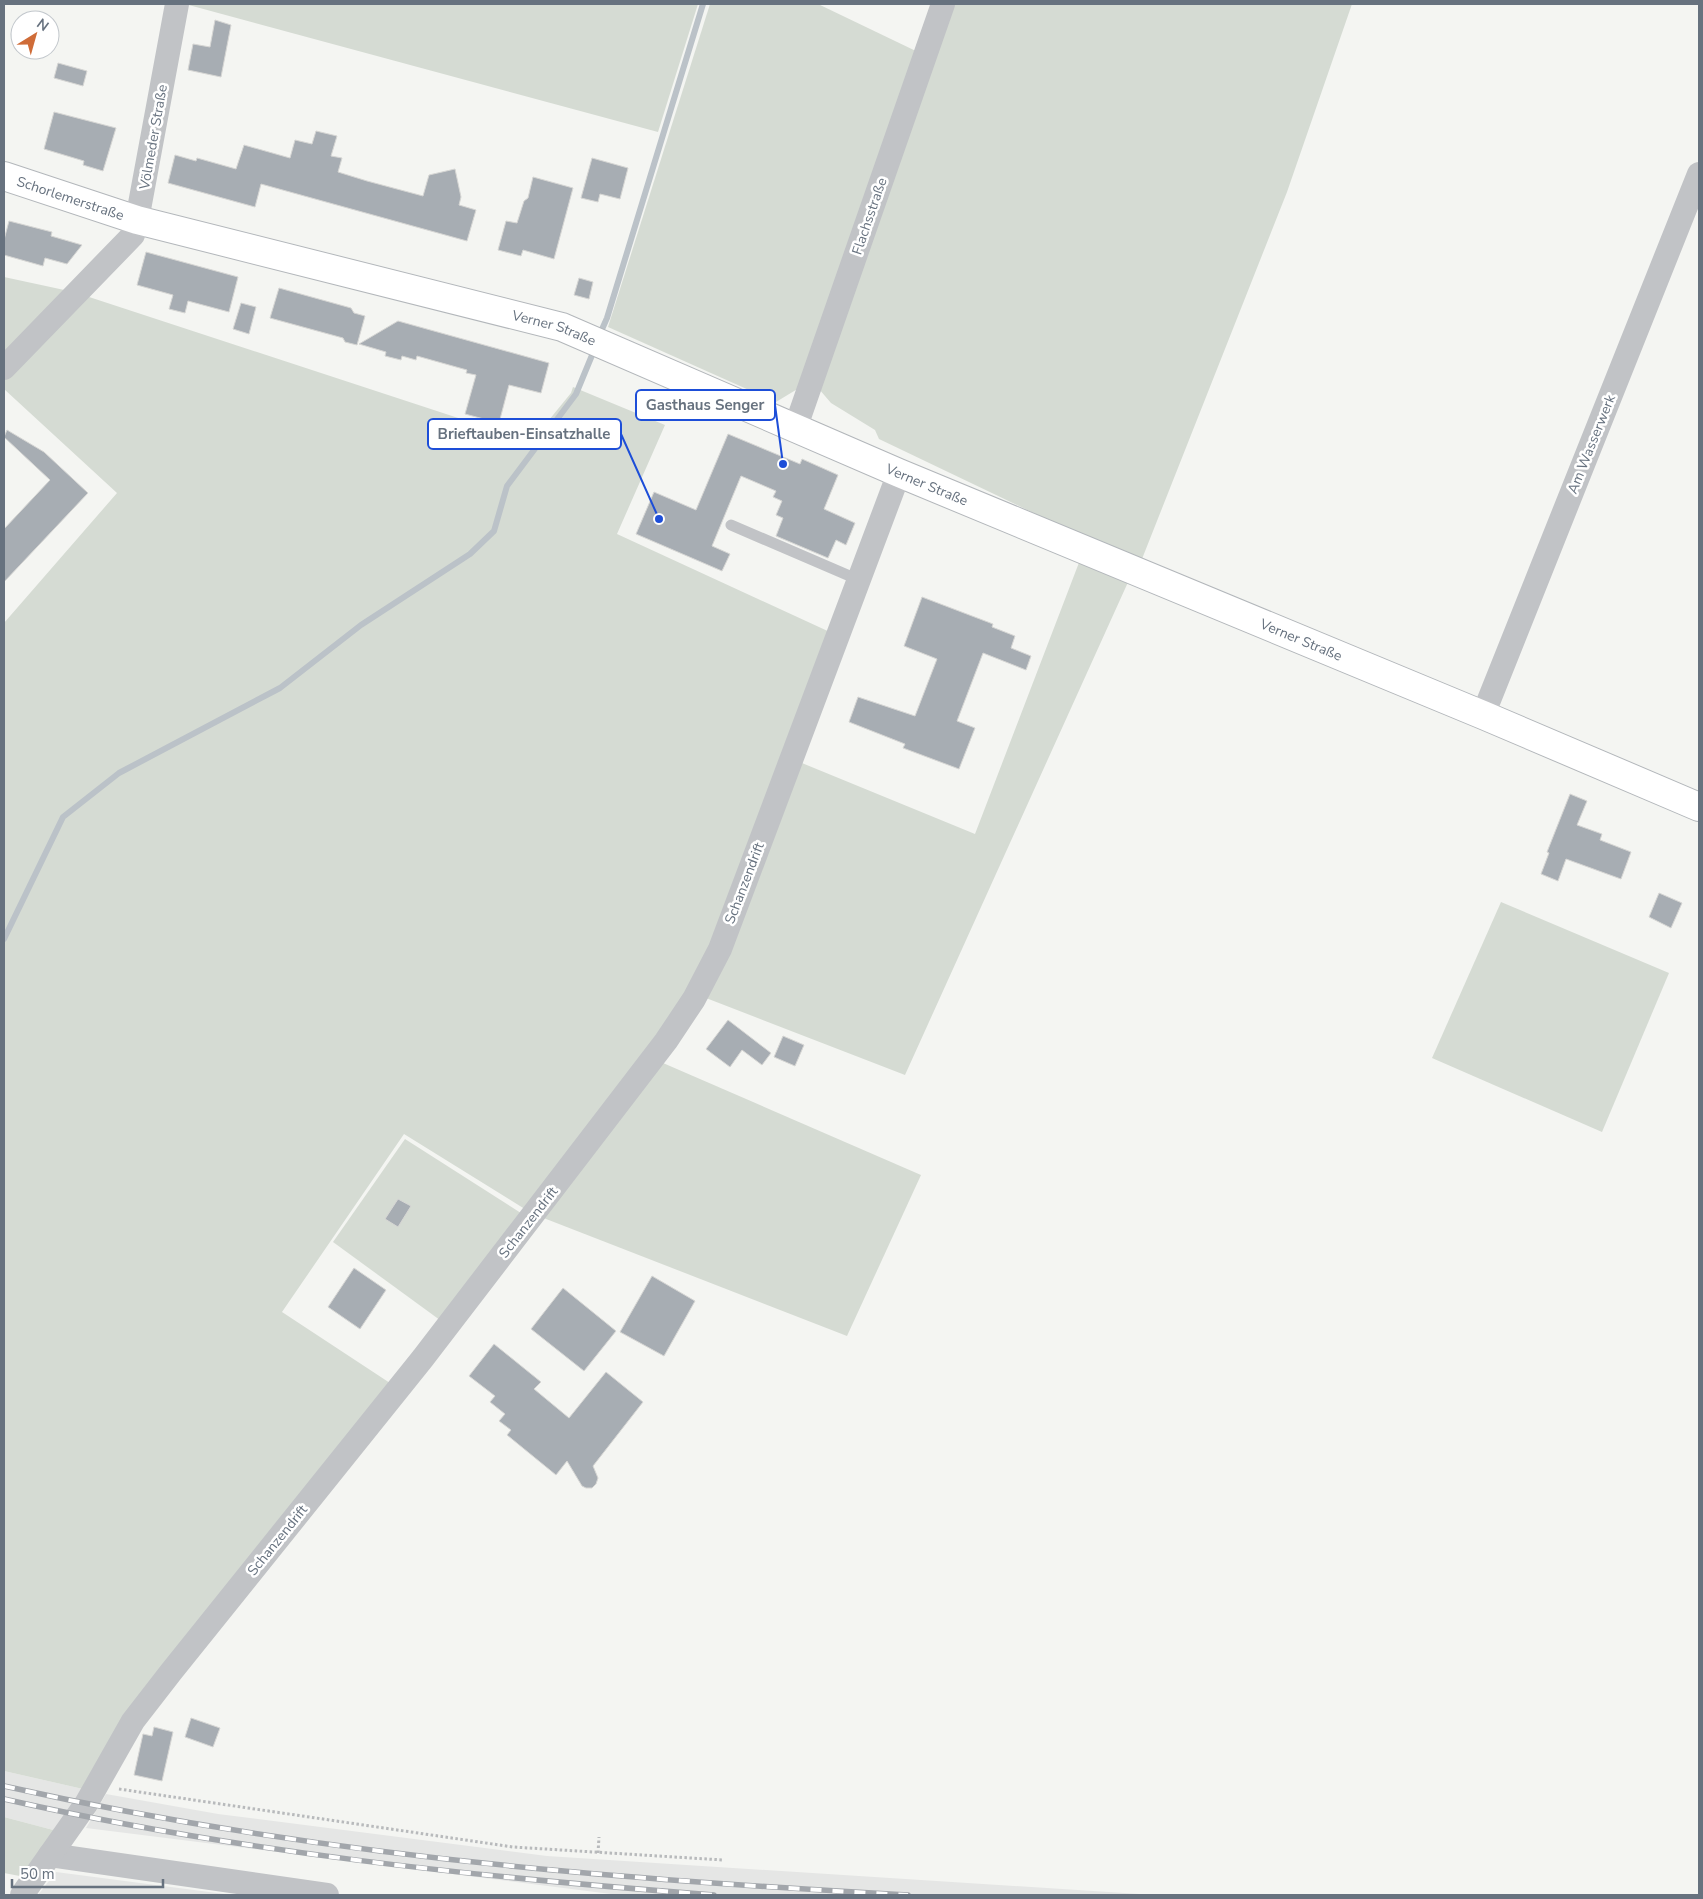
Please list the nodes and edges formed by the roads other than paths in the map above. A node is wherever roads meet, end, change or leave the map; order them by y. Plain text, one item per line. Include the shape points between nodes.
1 (177, 4) edge
2 (943, 4) edge
3 (1699, 174) edge
4 (4, 176) edge
5 (137, 220) junction
6 (4, 368) edge
7 (795, 429) junction
8 (899, 473) junction
9 (731, 525) dead end
10 (859, 580) junction
11 (1483, 715) junction
12 (1699, 808) edge
13 (50, 1855) junction
14 (22, 1895) edge
15 (328, 1895) edge

1 - 5 street, Völmeder Straße
2 - 7 street, Flachsstraße
3 - 11 street, Am Wasserwerk
4 - 5 street, Schorlemerstraße
5 - 6 street, Völmeder Straße via 133,235
5 - 7 street, Verner Straße via 562,327
7 - 8 street, Verner Straße
8 - 10 street, Schanzendrift
8 - 11 street, Verner Straße
9 - 10 lane
10 - 13 street, Schanzendrift via 720,949 684,1017 423,1358 133,1721 96,1786
11 - 12 street, Verner Straße
13 - 14 street, Schanzendrift
13 - 15 street

